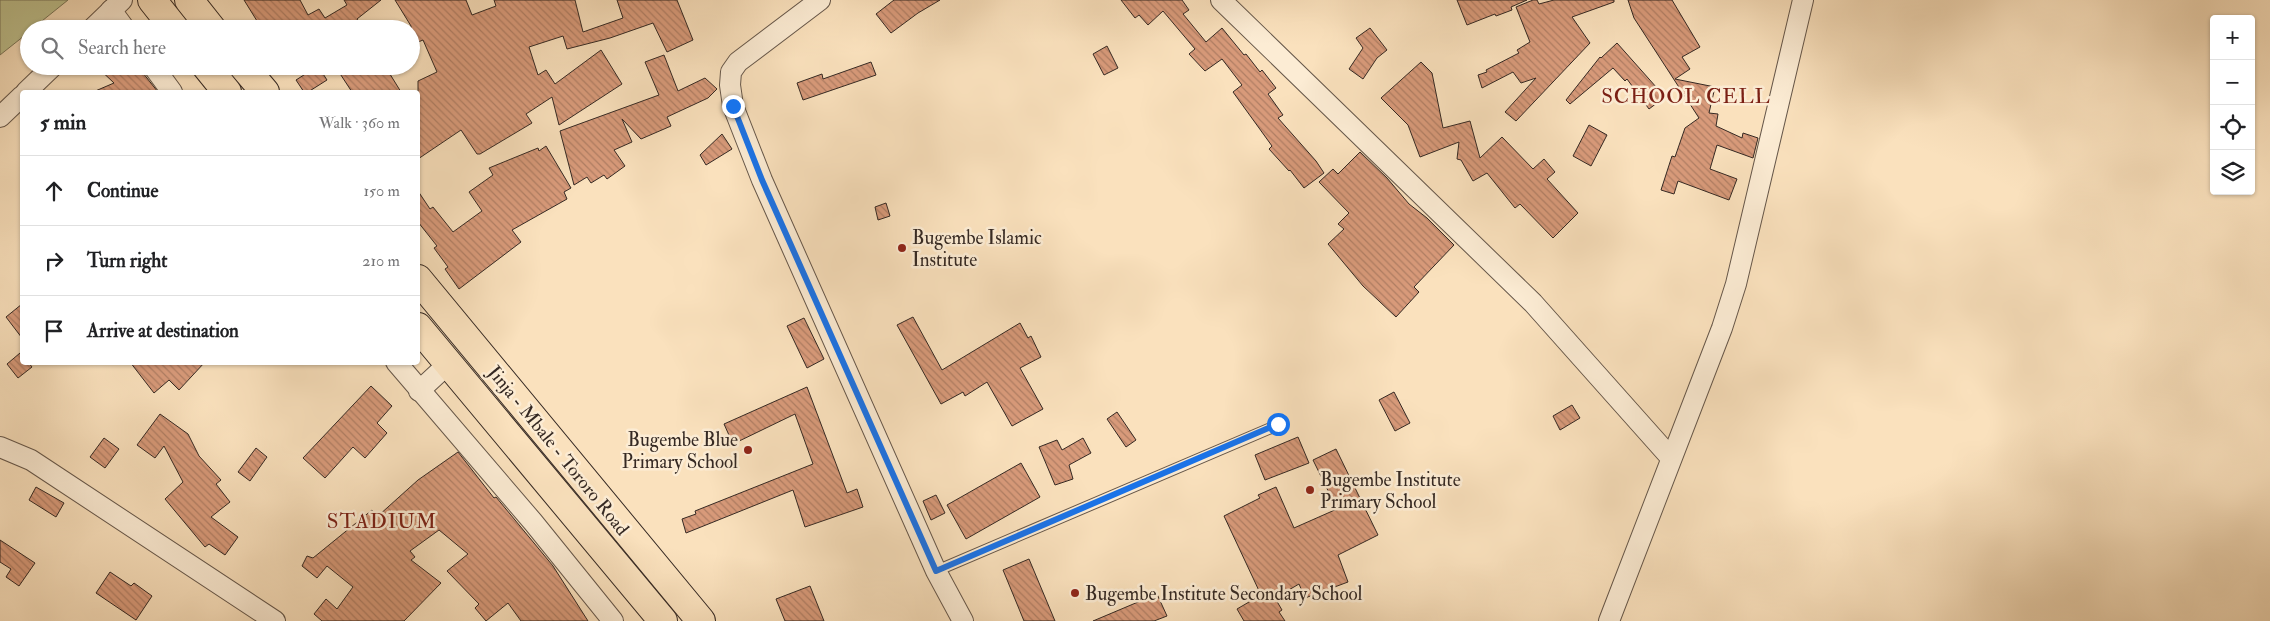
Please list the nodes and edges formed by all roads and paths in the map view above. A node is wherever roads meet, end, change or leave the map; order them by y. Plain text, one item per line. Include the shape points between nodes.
1 (152, 0) edge
2 (189, 0) edge
3 (820, 0) edge
4 (1221, 0) edge
5 (1803, 0) edge
6 (117, 5) edge
7 (101, 20) edge
8 (122, 20) edge
9 (169, 20) edge
10 (205, 20) edge
11 (44, 75) edge
12 (160, 75) edge
13 (213, 75) edge
14 (251, 75) edge
15 (28, 90) edge
16 (171, 90) edge
17 (225, 90) edge
18 (263, 90) edge
19 (20, 98) edge
20 (0, 117) edge
21 (420, 280) edge
22 (420, 329) edge
23 (448, 364) junction
24 (398, 365) edge
25 (419, 391) junction
26 (1278, 424) dead end
27 (0, 447) edge
28 (1671, 458) junction
29 (936, 571) junction
30 (275, 621) edge
31 (613, 621) edge
32 (663, 621) edge
33 (701, 621) edge
34 (962, 621) edge
35 (1608, 621) edge

1 - 9 highway
2 - 10 highway
3 - 29 street via 738,62 731,72 733,106 762,180
4 - 28 street via 1533,303
5 - 28 street via 1736,284
6 - 7 street
6 - 8 street
11 - 15 street
12 - 16 street
13 - 17 highway
14 - 18 highway
19 - 20 street
21 - 33 highway, Jinja - Mbale - Tororo Road
22 - 23 highway, Jinja - Mbale - Tororo Road
23 - 25 street
23 - 32 highway, Jinja - Mbale - Tororo Road
24 - 25 street
25 - 31 street via 533,522
26 - 29 lane
27 - 30 street via 31,460
28 - 35 street
29 - 34 street

